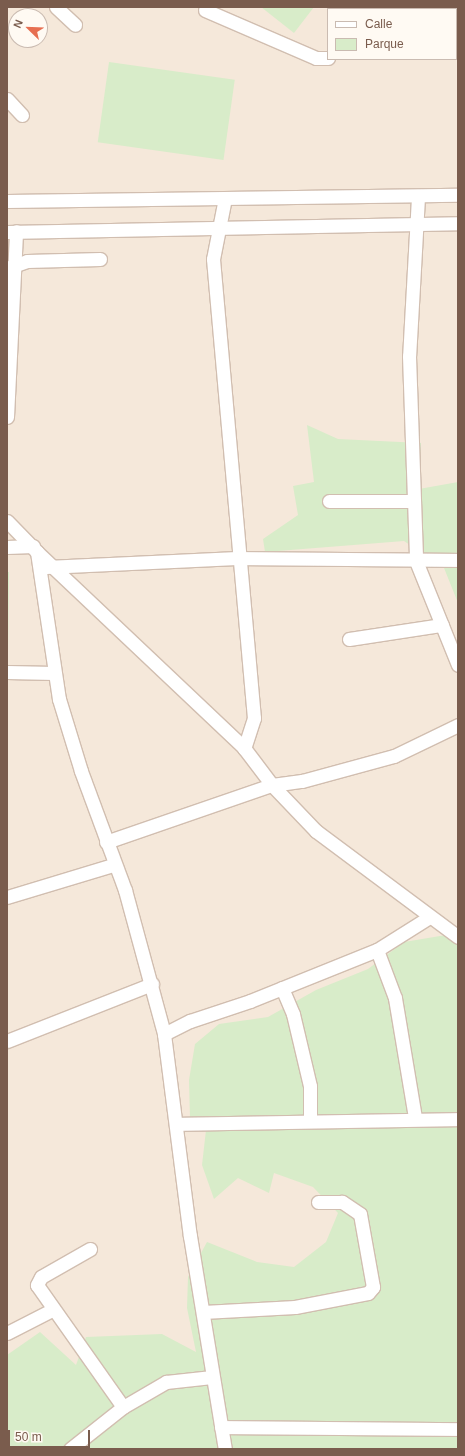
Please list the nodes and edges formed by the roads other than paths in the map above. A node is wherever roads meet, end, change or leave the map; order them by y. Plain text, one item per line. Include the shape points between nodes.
1 (60, 8) edge
2 (206, 10) dead end
3 (75, 25) dead end
4 (327, 58) edge
5 (7, 99) edge
6 (22, 115) dead end
7 (458, 195) edge
8 (418, 196) junction
9 (225, 198) junction
10 (7, 201) edge
11 (458, 213) edge
12 (458, 223) edge
13 (438, 224) junction
14 (417, 225) junction
15 (217, 229) junction
16 (12, 232) edge
17 (100, 258) dead end
18 (10, 268) edge
19 (7, 417) edge
20 (329, 501) dead end
21 (412, 501) junction
22 (7, 520) edge
23 (7, 547) edge
24 (35, 549) junction
25 (237, 558) junction
26 (458, 560) edge
27 (416, 561) junction
28 (50, 564) junction
29 (38, 573) junction
30 (442, 625) junction
31 (349, 639) dead end
32 (458, 665) edge
33 (7, 672) edge
34 (54, 673) junction
35 (458, 725) edge
36 (244, 748) junction
37 (272, 785) junction
38 (106, 842) junction
39 (113, 865) junction
40 (7, 897) edge
41 (428, 918) junction
42 (458, 937) edge
43 (377, 950) junction
44 (152, 984) junction
45 (282, 988) junction
46 (164, 1034) junction
47 (7, 1041) edge
48 (415, 1117) junction
49 (458, 1119) edge
50 (310, 1120) junction
51 (176, 1124) junction
52 (318, 1202) dead end
53 (90, 1249) dead end
54 (52, 1310) junction
55 (203, 1312) junction
56 (7, 1333) edge
57 (212, 1377) junction
58 (123, 1407) junction
59 (221, 1427) junction
60 (458, 1429) edge
61 (70, 1449) edge
62 (225, 1449) edge

1 - 3 street
2 - 4 street via 316,58
5 - 6 street
7 - 8 street
8 - 9 street
8 - 14 street
9 - 10 street
9 - 15 street
11 - 13 street
12 - 13 street
13 - 14 street
14 - 15 street
14 - 21 street via 409,356
15 - 16 street
15 - 25 street via 213,259
16 - 18 street
17 - 18 street via 27,260
18 - 19 street
20 - 21 street
21 - 27 street
22 - 24 street
23 - 24 street
24 - 28 street
24 - 29 street
25 - 27 street
25 - 28 street
25 - 36 street via 254,718
26 - 27 street
27 - 30 street
28 - 29 street
28 - 36 street
29 - 34 street
30 - 31 street
30 - 32 street
33 - 34 street
34 - 38 street via 68,730
35 - 37 street via 394,756 302,781
36 - 37 street
37 - 38 street
37 - 41 street via 316,831
38 - 39 street
39 - 40 street
39 - 44 street via 125,890
41 - 42 street
41 - 43 street
43 - 45 street
43 - 48 street via 395,998
44 - 46 street
44 - 47 street
45 - 46 street via 190,1020
45 - 50 street via 293,1014 310,1086
46 - 51 street
48 - 49 street
48 - 50 street
50 - 51 street
51 - 55 street
52 - 55 street via 342,1202 360,1214 373,1287 368,1293 295,1307
53 - 54 street via 41,1277 37,1285
54 - 56 street
54 - 58 street
55 - 57 street
57 - 58 street via 166,1382
57 - 59 street
58 - 61 street
59 - 60 street
59 - 62 street

